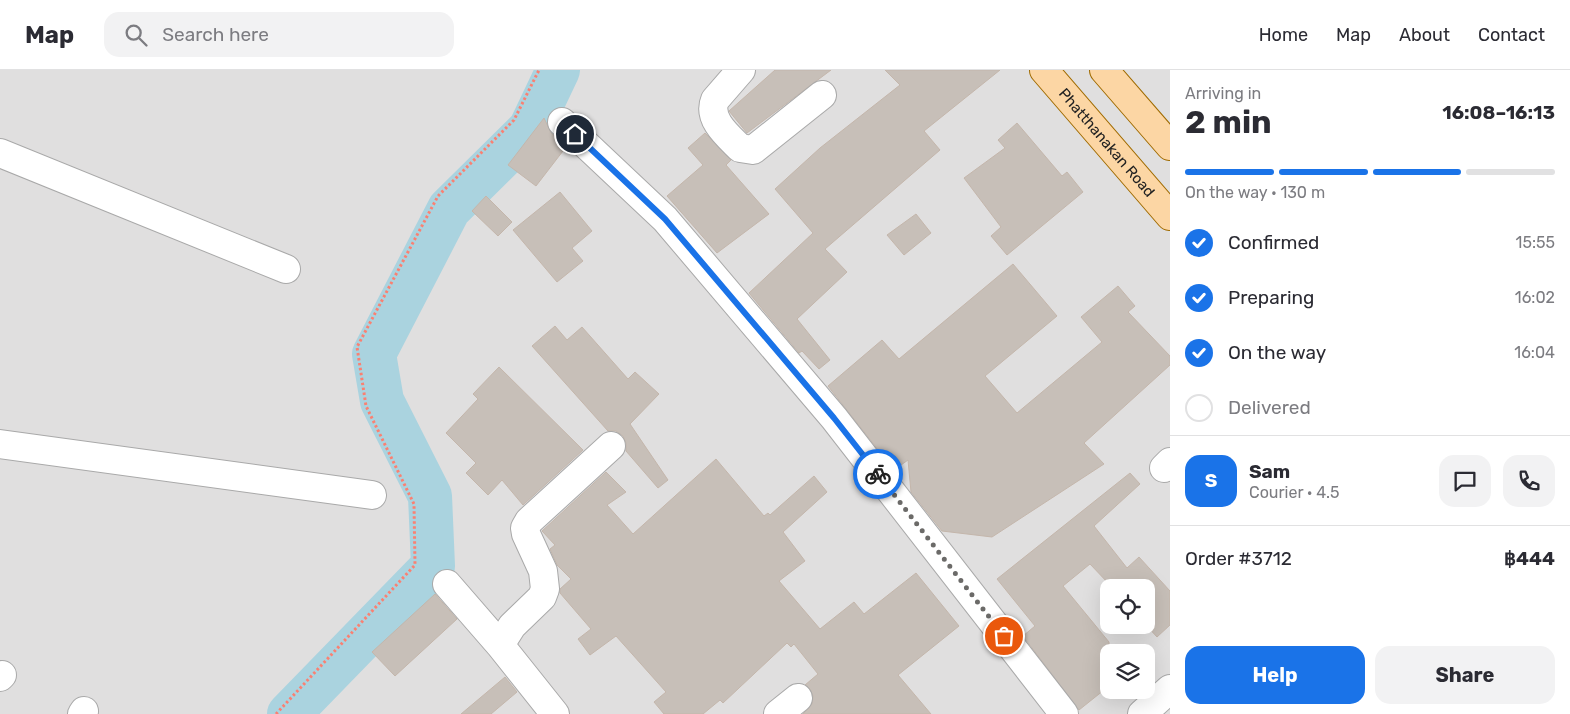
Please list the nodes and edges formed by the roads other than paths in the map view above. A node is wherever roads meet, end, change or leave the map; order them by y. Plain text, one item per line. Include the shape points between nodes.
1 (741, 70) edge
2 (1044, 70) edge
3 (1104, 70) edge
4 (822, 95) dead end
5 (562, 122) dead end
6 (1170, 146) edge
7 (0, 153) edge
8 (1170, 216) edge
9 (286, 269) dead end
10 (611, 446) dead end
11 (2, 452) edge
12 (372, 496) dead end
13 (447, 584) dead end
14 (500, 645) junction
15 (1170, 690) edge
16 (541, 709) edge
17 (1064, 714) edge
18 (1142, 714) edge

1 - 4 street via 712,106 714,118 746,151 753,150
2 - 8 main road, Phatthanakan Road
3 - 6 main road
5 - 17 street via 684,241 834,418
7 - 9 street
10 - 14 street via 525,528 529,545 543,571 545,589 542,597 512,626
11 - 12 street
13 - 14 street
14 - 16 street
15 - 18 street

